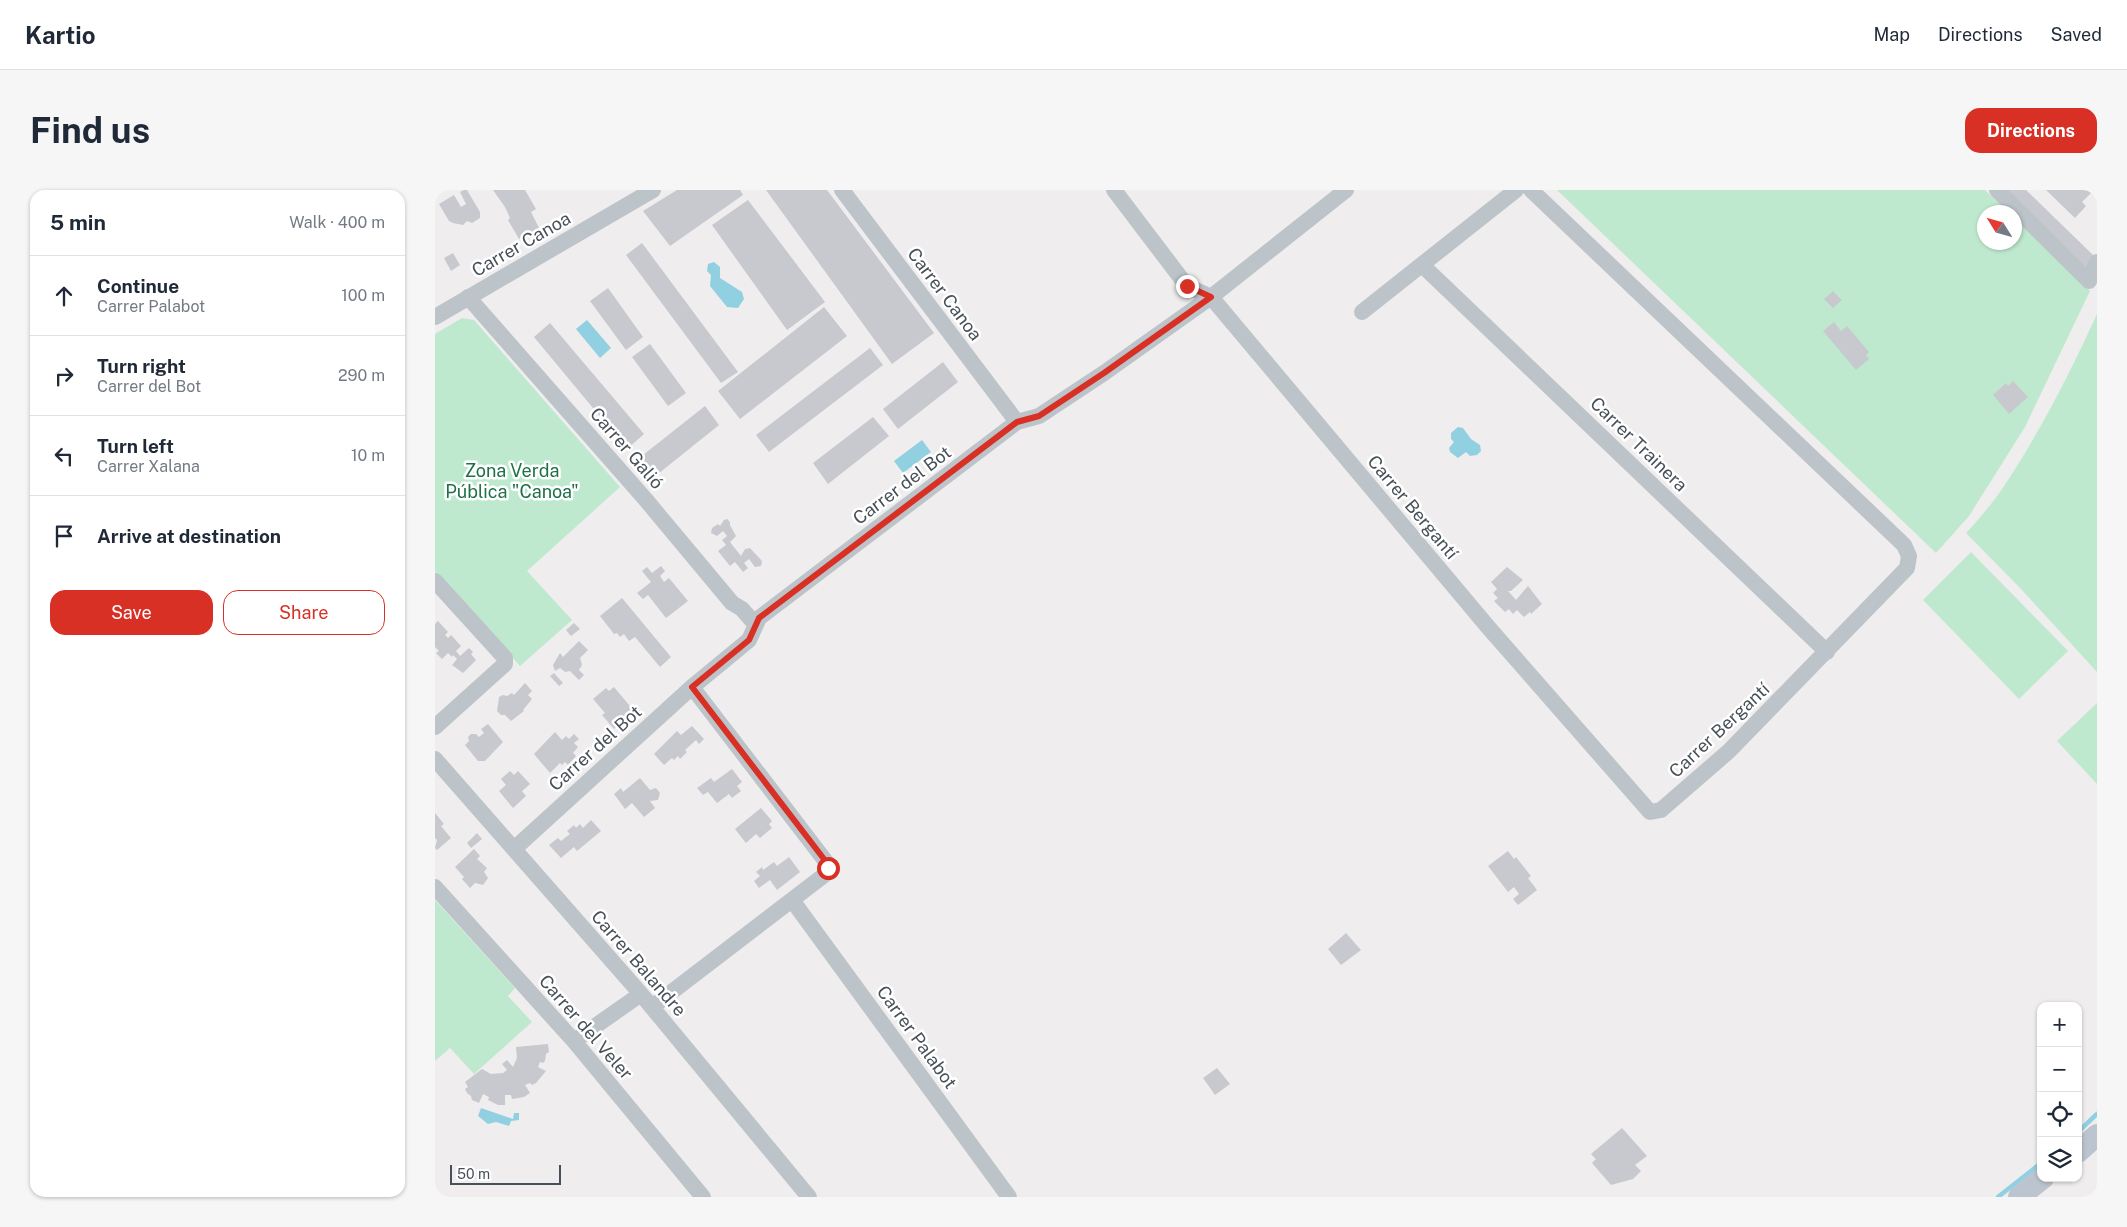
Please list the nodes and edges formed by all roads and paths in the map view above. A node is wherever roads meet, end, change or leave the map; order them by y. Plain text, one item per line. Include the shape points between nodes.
1 (653, 190) edge
2 (842, 190) edge
3 (1114, 190) edge
4 (1346, 190) edge
5 (1516, 190) edge
6 (1531, 190) edge
7 (1997, 190) edge
8 (2097, 262) edge
9 (1422, 265) junction
10 (468, 297) junction
11 (1211, 297) junction
12 (1362, 312) dead end
13 (435, 317) edge
14 (1017, 422) junction
15 (435, 581) edge
16 (755, 624) junction
17 (1827, 652) junction
18 (692, 687) junction
19 (435, 727) edge
20 (435, 759) edge
21 (513, 849) junction
22 (435, 886) edge
23 (792, 900) junction
24 (641, 994) junction
25 (652, 1007) junction
26 (575, 1041) junction
27 (2097, 1135) edge
28 (2082, 1148) edge
29 (2038, 1182) edge
30 (703, 1197) edge
31 (809, 1197) edge
32 (1009, 1197) edge
33 (2019, 1197) edge

1 - 10 street, Carrer Canoa
2 - 14 street, Carrer Canoa
3 - 11 street via 1187,286
4 - 11 street, Carrer del Bot
5 - 9 street
6 - 17 street, Carrer Bergantí via 1904,545 1909,556 1907,568
7 - 8 street via 2089,281
9 - 12 street
9 - 17 street, Carrer Trainera
10 - 13 street, Carrer Canoa
10 - 16 street, Carrer Galió via 732,603
11 - 14 street, Carrer del Bot via 1039,416
11 - 17 street, Carrer Bergantí via 1488,627 1650,812 1661,810 1729,751
14 - 16 street, Carrer del Bot
15 - 19 street via 505,658 503,668
16 - 18 street, Carrer del Bot via 749,640
18 - 21 street, Carrer del Bot
18 - 23 street via 827,863 827,873
20 - 21 street, Carrer Balandre
21 - 24 street, Carrer Balandre
22 - 26 street, Carrer del Veler
23 - 25 street
23 - 32 street, Carrer Palabot
24 - 25 street, Carrer Balandre
24 - 26 street
25 - 31 street, Carrer Balandre
26 - 30 street, Carrer del Veler
27 - 28 main road
29 - 33 main road

